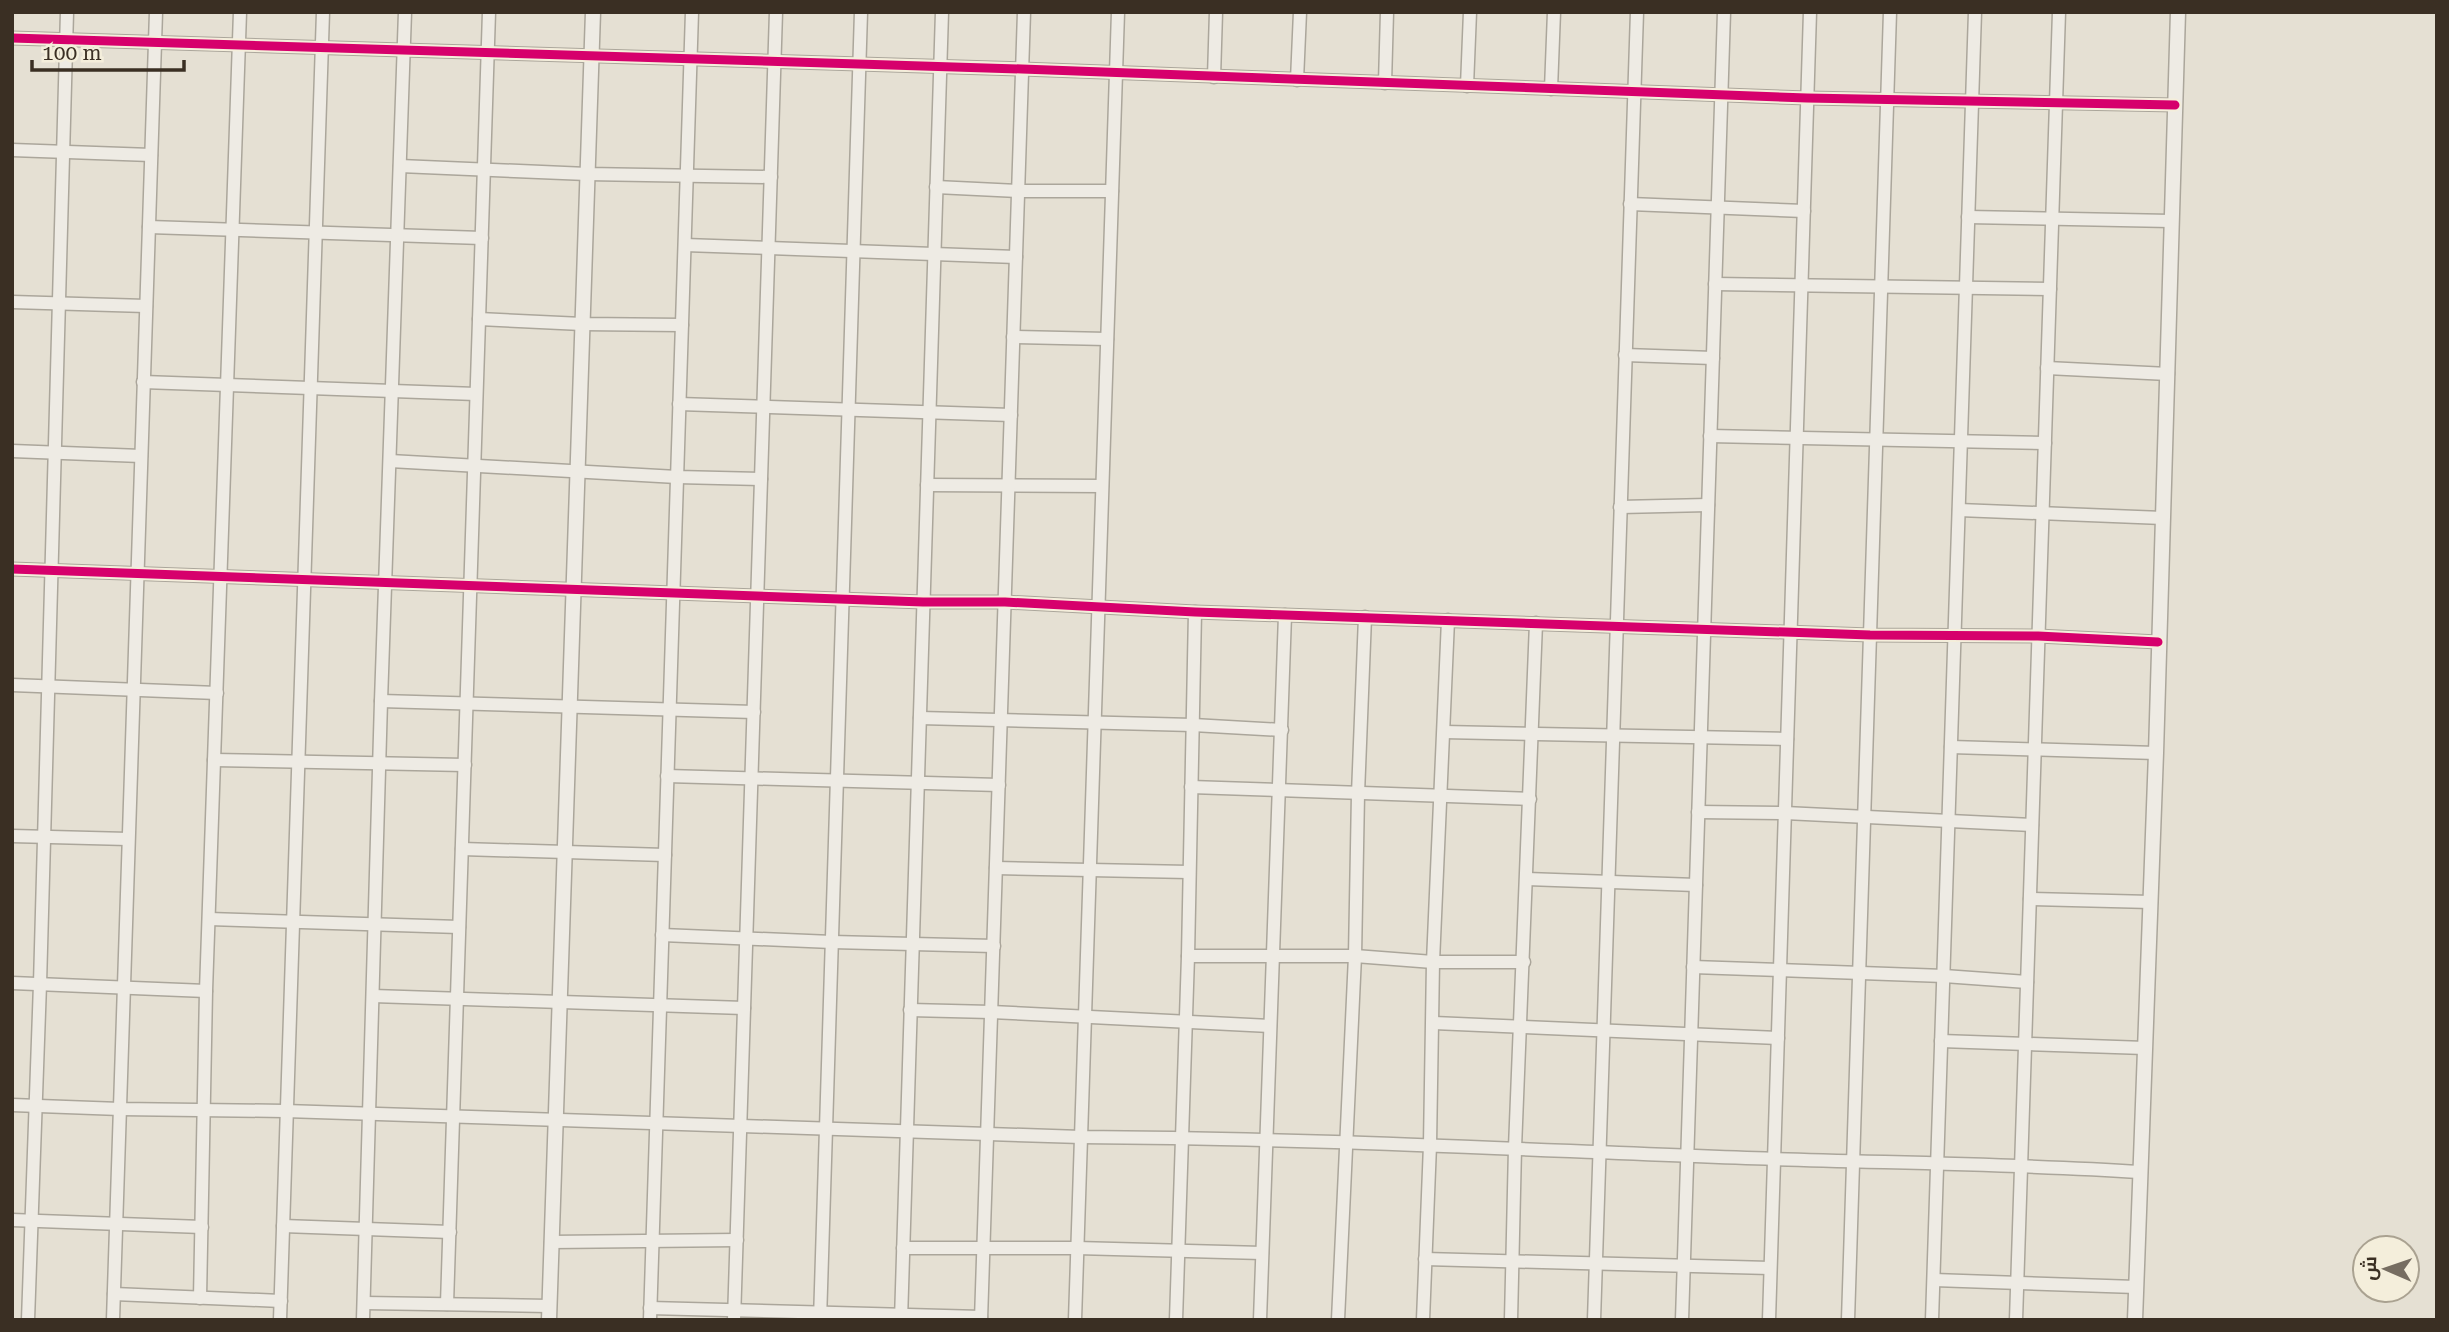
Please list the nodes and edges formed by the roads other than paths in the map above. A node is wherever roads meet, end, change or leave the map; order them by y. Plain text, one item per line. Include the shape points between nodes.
1 (67, 12) edge
2 (156, 12) edge
3 (240, 12) edge
4 (323, 12) edge
5 (405, 12) edge
6 (489, 12) edge
7 (593, 12) edge
8 (692, 12) edge
9 (776, 12) edge
10 (861, 12) edge
11 (942, 12) edge
12 (1024, 12) edge
13 (1118, 12) edge
14 (1216, 12) edge
15 (1300, 12) edge
16 (1387, 12) edge
17 (1470, 12) edge
18 (1554, 12) edge
19 (1637, 12) edge
20 (1724, 12) edge
21 (1810, 12) edge
22 (1890, 12) edge
23 (1975, 12) edge
24 (2059, 12) edge
25 (2178, 12) edge
26 (12, 38) edge
27 (66, 40) junction
28 (155, 43) junction
29 (239, 46) junction
30 (321, 48) junction
31 (404, 51) junction
32 (488, 54) junction
33 (592, 57) junction
34 (691, 59) junction
35 (774, 62) junction
36 (859, 65) junction
37 (940, 68) junction
38 (1022, 69) junction
39 (1116, 74) junction
40 (1214, 77) junction
41 (1297, 80) junction
42 (1385, 83) junction
43 (1467, 86) junction
44 (1551, 89) junction
45 (1634, 92) junction
46 (1721, 95) junction
47 (1807, 98) junction
48 (1887, 99) junction
49 (1972, 101) junction
50 (2056, 103) junction
51 (2175, 105) junction
52 (12, 150) edge
53 (63, 152) junction
54 (151, 155) junction
55 (400, 166) junction
56 (484, 169) junction
57 (587, 174) junction
58 (687, 176) junction
59 (771, 177) junction
60 (936, 187) junction
61 (1018, 191) junction
62 (1112, 191) junction
63 (1630, 204) junction
64 (1718, 208) junction
65 (1804, 211) junction
66 (1968, 217) junction
67 (2052, 219) junction
68 (2171, 221) junction
69 (149, 227) junction
70 (233, 230) junction
71 (315, 233) junction
72 (397, 236) junction
73 (482, 238) junction
74 (685, 245) junction
75 (768, 247) junction
76 (853, 250) junction
77 (934, 253) junction
78 (1016, 257) junction
79 (1715, 284) junction
80 (1801, 286) junction
81 (1881, 287) junction
82 (1966, 288) junction
83 (2050, 289) junction
84 (12, 302) edge
85 (59, 304) junction
86 (146, 306) junction
87 (479, 319) junction
88 (582, 324) junction
89 (682, 325) junction
90 (1013, 337) junction
91 (1107, 339) junction
92 (1625, 355) junction
93 (1713, 358) junction
94 (2047, 368) junction
95 (2168, 374) junction
96 (144, 382) junction
97 (227, 385) junction
98 (310, 387) junction
99 (392, 390) junction
100 (477, 394) junction
101 (679, 404) junction
102 (763, 407) junction
103 (848, 410) junction
104 (929, 411) junction
105 (1011, 415) junction
106 (1710, 436) junction
107 (1797, 438) junction
108 (1876, 439) junction
109 (1961, 441) junction
110 (2045, 443) junction
111 (12, 451) edge
112 (55, 452) junction
113 (141, 456) junction
114 (390, 461) junction
115 (474, 466) junction
116 (578, 472) junction
117 (677, 477) junction
118 (761, 479) junction
119 (927, 485) junction
120 (1009, 486) junction
121 (1102, 486) junction
122 (1708, 505) junction
123 (1620, 507) junction
124 (1959, 510) junction
125 (2042, 514) junction
126 (2163, 518) junction
127 (12, 569) edge
128 (52, 571) junction
129 (137, 574) junction
130 (220, 577) junction
131 (304, 580) junction
132 (386, 583) junction
133 (470, 587) junction
134 (574, 590) junction
135 (673, 593) junction
136 (757, 596) junction
137 (842, 599) junction
138 (923, 602) junction
139 (1005, 603) junction
140 (1098, 608) junction
141 (1195, 612) junction
142 (1285, 614) junction
143 (1365, 617) junction
144 (1448, 620) junction
145 (1536, 623) junction
146 (1617, 626) junction
147 (1704, 629) junction
148 (1790, 632) junction
149 (1870, 635) junction
150 (1955, 635) junction
151 (2038, 636) junction
152 (2158, 642) junction
153 (12, 685) edge
154 (48, 687) junction
155 (133, 690) junction
156 (217, 693) junction
157 (381, 701) junction
158 (467, 703) junction
159 (570, 707) junction
160 (670, 711) junction
161 (754, 712) junction
162 (920, 718) junction
163 (1001, 720) junction
164 (1095, 723) junction
165 (1193, 724) junction
166 (1282, 730) junction
167 (1444, 732) junction
168 (1532, 734) junction
169 (1613, 736) junction
170 (1700, 737) junction
171 (1787, 739) junction
172 (1951, 747) junction
173 (2034, 750) junction
174 (2156, 753) junction
175 (214, 760) junction
176 (298, 762) junction
177 (380, 764) junction
178 (464, 765) junction
179 (667, 776) junction
180 (751, 779) junction
181 (837, 781) junction
182 (918, 783) junction
183 (999, 785) junction
184 (1191, 787) junction
185 (1279, 791) junction
186 (1358, 794) junction
187 (1441, 796) junction
188 (1530, 799) junction
189 (1698, 812) junction
190 (1785, 813) junction
191 (1864, 817) junction
192 (1948, 821) junction
193 (2032, 825) junction
194 (12, 836) edge
195 (44, 837) junction
196 (128, 839) junction
197 (462, 849) junction
198 (566, 853) junction
199 (665, 855) junction
200 (996, 868) junction
201 (1090, 869) junction
202 (1189, 872) junction
203 (1527, 880) junction
204 (1608, 882) junction
205 (1696, 885) junction
206 (2029, 899) junction
207 (2151, 902) junction
208 (209, 919) junction
209 (293, 921) junction
210 (375, 924) junction
211 (459, 927) junction
212 (662, 935) junction
213 (746, 939) junction
214 (832, 943) junction
215 (913, 944) junction
216 (993, 946) junction
217 (1272, 954) junction
218 (1188, 956) junction
219 (1355, 956) junction
220 (1433, 962) junction
221 (1524, 962) junction
222 (1693, 967) junction
223 (1780, 970) junction
224 (1859, 974) junction
225 (1944, 976) junction
226 (2027, 982) junction
227 (12, 983) edge
228 (40, 984) junction
229 (124, 988) junction
230 (206, 992) junction
231 (373, 996) junction
232 (457, 999) junction
233 (560, 1003) junction
234 (660, 1006) junction
235 (744, 1009) junction
236 (911, 1010) junction
237 (991, 1012) junction
238 (1085, 1016) junction
239 (1185, 1022) junction
240 (1434, 1023) junction
241 (1270, 1026) junction
242 (1521, 1027) junction
243 (1604, 1030) junction
244 (1691, 1034) junction
245 (1778, 1038) junction
246 (1941, 1041) junction
247 (2025, 1044) junction
248 (2145, 1048) junction
249 (12, 1105) edge
250 (35, 1105) junction
251 (120, 1109) junction
252 (204, 1110) junction
253 (285, 1111) junction
254 (370, 1114) junction
255 (453, 1116) junction
256 (556, 1120) junction
257 (656, 1122) junction
258 (740, 1126) junction
259 (826, 1129) junction
260 (907, 1131) junction
261 (987, 1133) junction
262 (1081, 1137) junction
263 (1181, 1138) junction
264 (1265, 1140) junction
265 (1346, 1143) junction
266 (1430, 1145) junction
267 (1515, 1148) junction
268 (1600, 1152) junction
269 (1687, 1155) junction
270 (1774, 1159) junction
271 (1853, 1161) junction
272 (1937, 1163) junction
273 (2021, 1165) junction
274 (2141, 1172) junction
275 (12, 1220) edge
276 (32, 1220) junction
277 (116, 1223) junction
278 (283, 1226) junction
279 (202, 1227) junction
280 (365, 1229) junction
281 (450, 1232) junction
282 (737, 1240) junction
283 (652, 1241) junction
284 (551, 1242) junction
285 (903, 1248) junction
286 (1077, 1248) junction
287 (984, 1249) junction
288 (1178, 1251) junction
289 (1262, 1253) junction
290 (1425, 1259) junction
291 (1512, 1262) junction
292 (1596, 1264) junction
293 (1683, 1265) junction
294 (1770, 1268) junction
295 (1934, 1280) junction
296 (2017, 1283) junction
297 (2136, 1287) junction
298 (114, 1294) junction
299 (200, 1298) junction
300 (281, 1301) junction
301 (364, 1303) junction
302 (447, 1304) junction
303 (549, 1313) edge
304 (650, 1314) edge
305 (734, 1315) edge
306 (820, 1316) edge
307 (901, 1317) edge
308 (981, 1319) edge
309 (28, 1320) edge
310 (113, 1320) edge
311 (280, 1320) edge
312 (363, 1320) edge
313 (1075, 1320) edge
314 (1175, 1320) edge
315 (1260, 1320) edge
316 (1338, 1320) edge
317 (1423, 1320) edge
318 (1511, 1320) edge
319 (1594, 1320) edge
320 (1682, 1320) edge
321 (1769, 1320) edge
322 (1848, 1320) edge
323 (1932, 1320) edge
324 (2016, 1320) edge
325 (2135, 1320) edge

1 - 27 street
2 - 28 street
3 - 29 street
4 - 30 street
5 - 31 street
6 - 32 street
7 - 33 street
8 - 34 street
9 - 35 street
10 - 36 street
11 - 37 street
12 - 38 street
13 - 39 street
14 - 40 street
15 - 41 street
16 - 42 street
17 - 43 street
18 - 44 street
19 - 45 street
20 - 46 street
21 - 47 street
22 - 48 street
23 - 49 street
24 - 50 street
25 - 51 street
26 - 27 street
27 - 28 street
27 - 53 street
28 - 29 street
28 - 54 street
29 - 30 street
29 - 70 street
30 - 31 street
30 - 71 street
31 - 32 street
31 - 55 street
32 - 33 street
32 - 56 street
33 - 34 street
33 - 57 street
34 - 35 street
34 - 58 street
35 - 36 street
35 - 59 street
36 - 37 street
36 - 76 street
37 - 38 street
37 - 60 street
38 - 39 street
38 - 61 street
39 - 40 street
39 - 62 street
40 - 41 street
41 - 42 street
42 - 43 street
43 - 44 street
44 - 45 street
45 - 46 street
45 - 63 street
46 - 47 street
46 - 64 street
47 - 48 street
47 - 65 street
48 - 49 street
48 - 81 street
49 - 50 street
49 - 66 street
50 - 51 street
50 - 67 street
51 - 68 street
52 - 53 street
53 - 54 street
53 - 85 street
54 - 69 street
55 - 56 street
55 - 72 street
56 - 57 street
56 - 73 street
57 - 58 street
57 - 88 street
58 - 59 street
58 - 74 street
59 - 75 street
60 - 61 street
60 - 77 street
61 - 62 street
61 - 78 street
62 - 91 street
63 - 64 street
63 - 92 street
64 - 65 street
64 - 79 street
65 - 80 street
66 - 67 street
66 - 82 street
67 - 68 street
67 - 83 street
68 - 95 street
69 - 70 street
69 - 86 street
70 - 71 street
70 - 97 street
71 - 72 street
71 - 98 street
72 - 73 street
72 - 99 street
73 - 87 street
74 - 75 street
74 - 89 street
75 - 76 street
75 - 102 street
76 - 77 street
76 - 103 street
77 - 78 street
77 - 104 street
78 - 90 street
79 - 80 street
79 - 93 street
80 - 81 street
80 - 107 street
81 - 82 street
81 - 108 street
82 - 83 street
82 - 109 street
83 - 94 street
84 - 85 street
85 - 86 street
85 - 112 street
86 - 96 street
87 - 88 street
87 - 100 street
88 - 89 street
88 - 116 street
89 - 101 street
90 - 91 street
90 - 105 street
91 - 121 street
92 - 93 street
92 - 123 street
93 - 106 street
94 - 95 street
94 - 110 street
95 - 126 street
96 - 97 street
96 - 113 street
97 - 98 street
97 - 130 street
98 - 99 street
98 - 131 street
99 - 100 street
99 - 114 street
100 - 115 street
101 - 102 street
101 - 117 street
102 - 103 street
102 - 118 street
103 - 104 street
103 - 137 street
104 - 105 street
104 - 119 street
105 - 120 street
106 - 107 street
106 - 122 street
107 - 108 street
107 - 148 street
108 - 109 street
108 - 149 street
109 - 110 street
109 - 124 street
110 - 125 street
111 - 112 street
112 - 113 street
112 - 128 street
113 - 129 street
114 - 115 street
114 - 132 street
115 - 116 street
115 - 133 street
116 - 117 street
116 - 134 street
117 - 118 street
117 - 135 street
118 - 136 street
119 - 120 street
119 - 138 street
120 - 121 street
120 - 139 street
121 - 140 street
122 - 123 street
122 - 147 street
123 - 146 street
124 - 125 street
124 - 150 street
125 - 126 street
125 - 151 street
126 - 152 street
127 - 128 street
128 - 129 street
128 - 154 street
129 - 130 street
129 - 155 street
130 - 131 street
130 - 156 street
131 - 132 street
131 - 176 street
132 - 133 street
132 - 157 street
133 - 134 street
133 - 158 street
134 - 135 street
134 - 159 street
135 - 136 street
135 - 160 street
136 - 137 street
136 - 161 street
137 - 138 street
137 - 181 street
138 - 139 street
138 - 162 street
139 - 140 street
139 - 163 street
140 - 141 street
140 - 164 street
141 - 142 street
141 - 165 street
142 - 143 street
142 - 166 street
143 - 144 street
143 - 186 street
144 - 145 street
144 - 167 street
145 - 146 street
145 - 168 street
146 - 147 street
146 - 169 street
147 - 148 street
147 - 170 street
148 - 149 street
148 - 171 street
149 - 150 street
149 - 191 street
150 - 151 street
150 - 172 street
151 - 152 street
151 - 173 street
152 - 174 street
153 - 154 street
154 - 155 street
154 - 195 street
155 - 156 street
155 - 196 street
156 - 175 street
157 - 158 street
157 - 177 street
158 - 159 street
158 - 178 street
159 - 160 street
159 - 198 street
160 - 161 street
160 - 179 street
161 - 180 street
162 - 163 street
162 - 182 street
163 - 164 street
163 - 183 street
164 - 165 street
164 - 201 street
165 - 166 street
165 - 184 street
166 - 185 street
167 - 168 street
167 - 187 street
168 - 169 street
168 - 188 street
169 - 170 street
169 - 204 street
170 - 171 street
170 - 189 street
171 - 190 street
172 - 173 street
172 - 192 street
173 - 174 street
173 - 193 street
174 - 207 street
175 - 176 street
175 - 208 street
176 - 177 street
176 - 209 street
177 - 178 street
177 - 210 street
178 - 197 street
179 - 180 street
179 - 199 street
180 - 181 street
180 - 213 street
181 - 182 street
181 - 214 street
182 - 183 street
182 - 215 street
183 - 200 street
184 - 185 street
184 - 202 street
185 - 186 street
185 - 217 street
186 - 187 street
186 - 219 street
187 - 188 street
187 - 220 street
188 - 203 street
189 - 190 street
189 - 205 street
190 - 191 street
190 - 223 street
191 - 192 street
191 - 224 street
192 - 193 street
192 - 225 street
193 - 206 street
194 - 195 street
195 - 196 street
195 - 228 street
196 - 229 street
197 - 198 street
197 - 211 street
198 - 199 street
198 - 233 street
199 - 212 street
200 - 201 street
200 - 216 street
201 - 202 street
201 - 238 street
202 - 218 street
203 - 204 street
203 - 221 street
204 - 205 street
204 - 243 street
205 - 222 street
206 - 207 street
206 - 226 street
207 - 248 street
208 - 209 street
208 - 230 street
209 - 210 street
209 - 253 street
210 - 211 street
210 - 231 street
211 - 232 street
212 - 213 street
212 - 234 street
213 - 214 street
213 - 235 street
214 - 215 street
214 - 259 street
215 - 216 street
215 - 236 street
216 - 237 street
217 - 218 street
217 - 219 street
217 - 241 street
218 - 239 street
219 - 220 street
219 - 265 street
220 - 221 street
220 - 240 street
221 - 242 street
222 - 223 street
222 - 244 street
223 - 224 street
223 - 245 street
224 - 225 street
224 - 271 street
225 - 226 street
225 - 246 street
226 - 247 street
227 - 228 street
228 - 229 street
228 - 250 street
229 - 230 street
229 - 251 street
230 - 252 street
231 - 232 street
231 - 254 street
232 - 233 street
232 - 255 street
233 - 234 street
233 - 256 street
234 - 235 street
234 - 257 street
235 - 258 street
236 - 237 street
236 - 260 street
237 - 238 street
237 - 261 street
238 - 239 street
238 - 262 street
239 - 241 street
239 - 263 street
240 - 242 street
240 - 266 street
241 - 264 street
242 - 243 street
242 - 267 street
243 - 244 street
243 - 268 street
244 - 245 street
244 - 269 street
245 - 270 street
246 - 247 street
246 - 272 street
247 - 248 street
247 - 273 street
248 - 274 street
249 - 250 street
250 - 251 street
250 - 276 street
251 - 252 street
251 - 277 street
252 - 253 street
252 - 279 street
253 - 254 street
253 - 278 street
254 - 255 street
254 - 280 street
255 - 256 street
255 - 281 street
256 - 257 street
256 - 284 street
257 - 258 street
257 - 283 street
258 - 259 street
258 - 282 street
259 - 260 street
259 - 306 street
260 - 261 street
260 - 285 street
261 - 262 street
261 - 287 street
262 - 263 street
262 - 286 street
263 - 264 street
263 - 288 street
264 - 265 street
264 - 289 street
265 - 266 street
265 - 316 street
266 - 267 street
266 - 290 street
267 - 268 street
267 - 291 street
268 - 269 street
268 - 292 street
269 - 270 street
269 - 293 street
270 - 271 street
270 - 294 street
271 - 272 street
271 - 322 street
272 - 273 street
272 - 295 street
273 - 274 street
273 - 296 street
274 - 297 street
275 - 276 street
276 - 277 street
276 - 309 street
277 - 279 street
277 - 298 street
278 - 280 street
278 - 300 street
279 - 299 street
280 - 281 street
280 - 301 street
281 - 302 street
282 - 283 street
282 - 305 street
283 - 284 street
283 - 304 street
284 - 303 street
285 - 287 street
285 - 307 street
286 - 287 street
286 - 288 street
286 - 313 street
287 - 308 street
288 - 289 street
288 - 314 street
289 - 315 street
290 - 291 street
290 - 317 street
291 - 292 street
291 - 318 street
292 - 293 street
292 - 319 street
293 - 294 street
293 - 320 street
294 - 321 street
295 - 296 street
295 - 323 street
296 - 297 street
296 - 324 street
297 - 325 street
298 - 299 street
298 - 310 street
299 - 300 street
300 - 311 street
301 - 302 street
301 - 312 street
302 - 303 street
304 - 305 street
305 - 306 street
306 - 307 street
307 - 308 street

